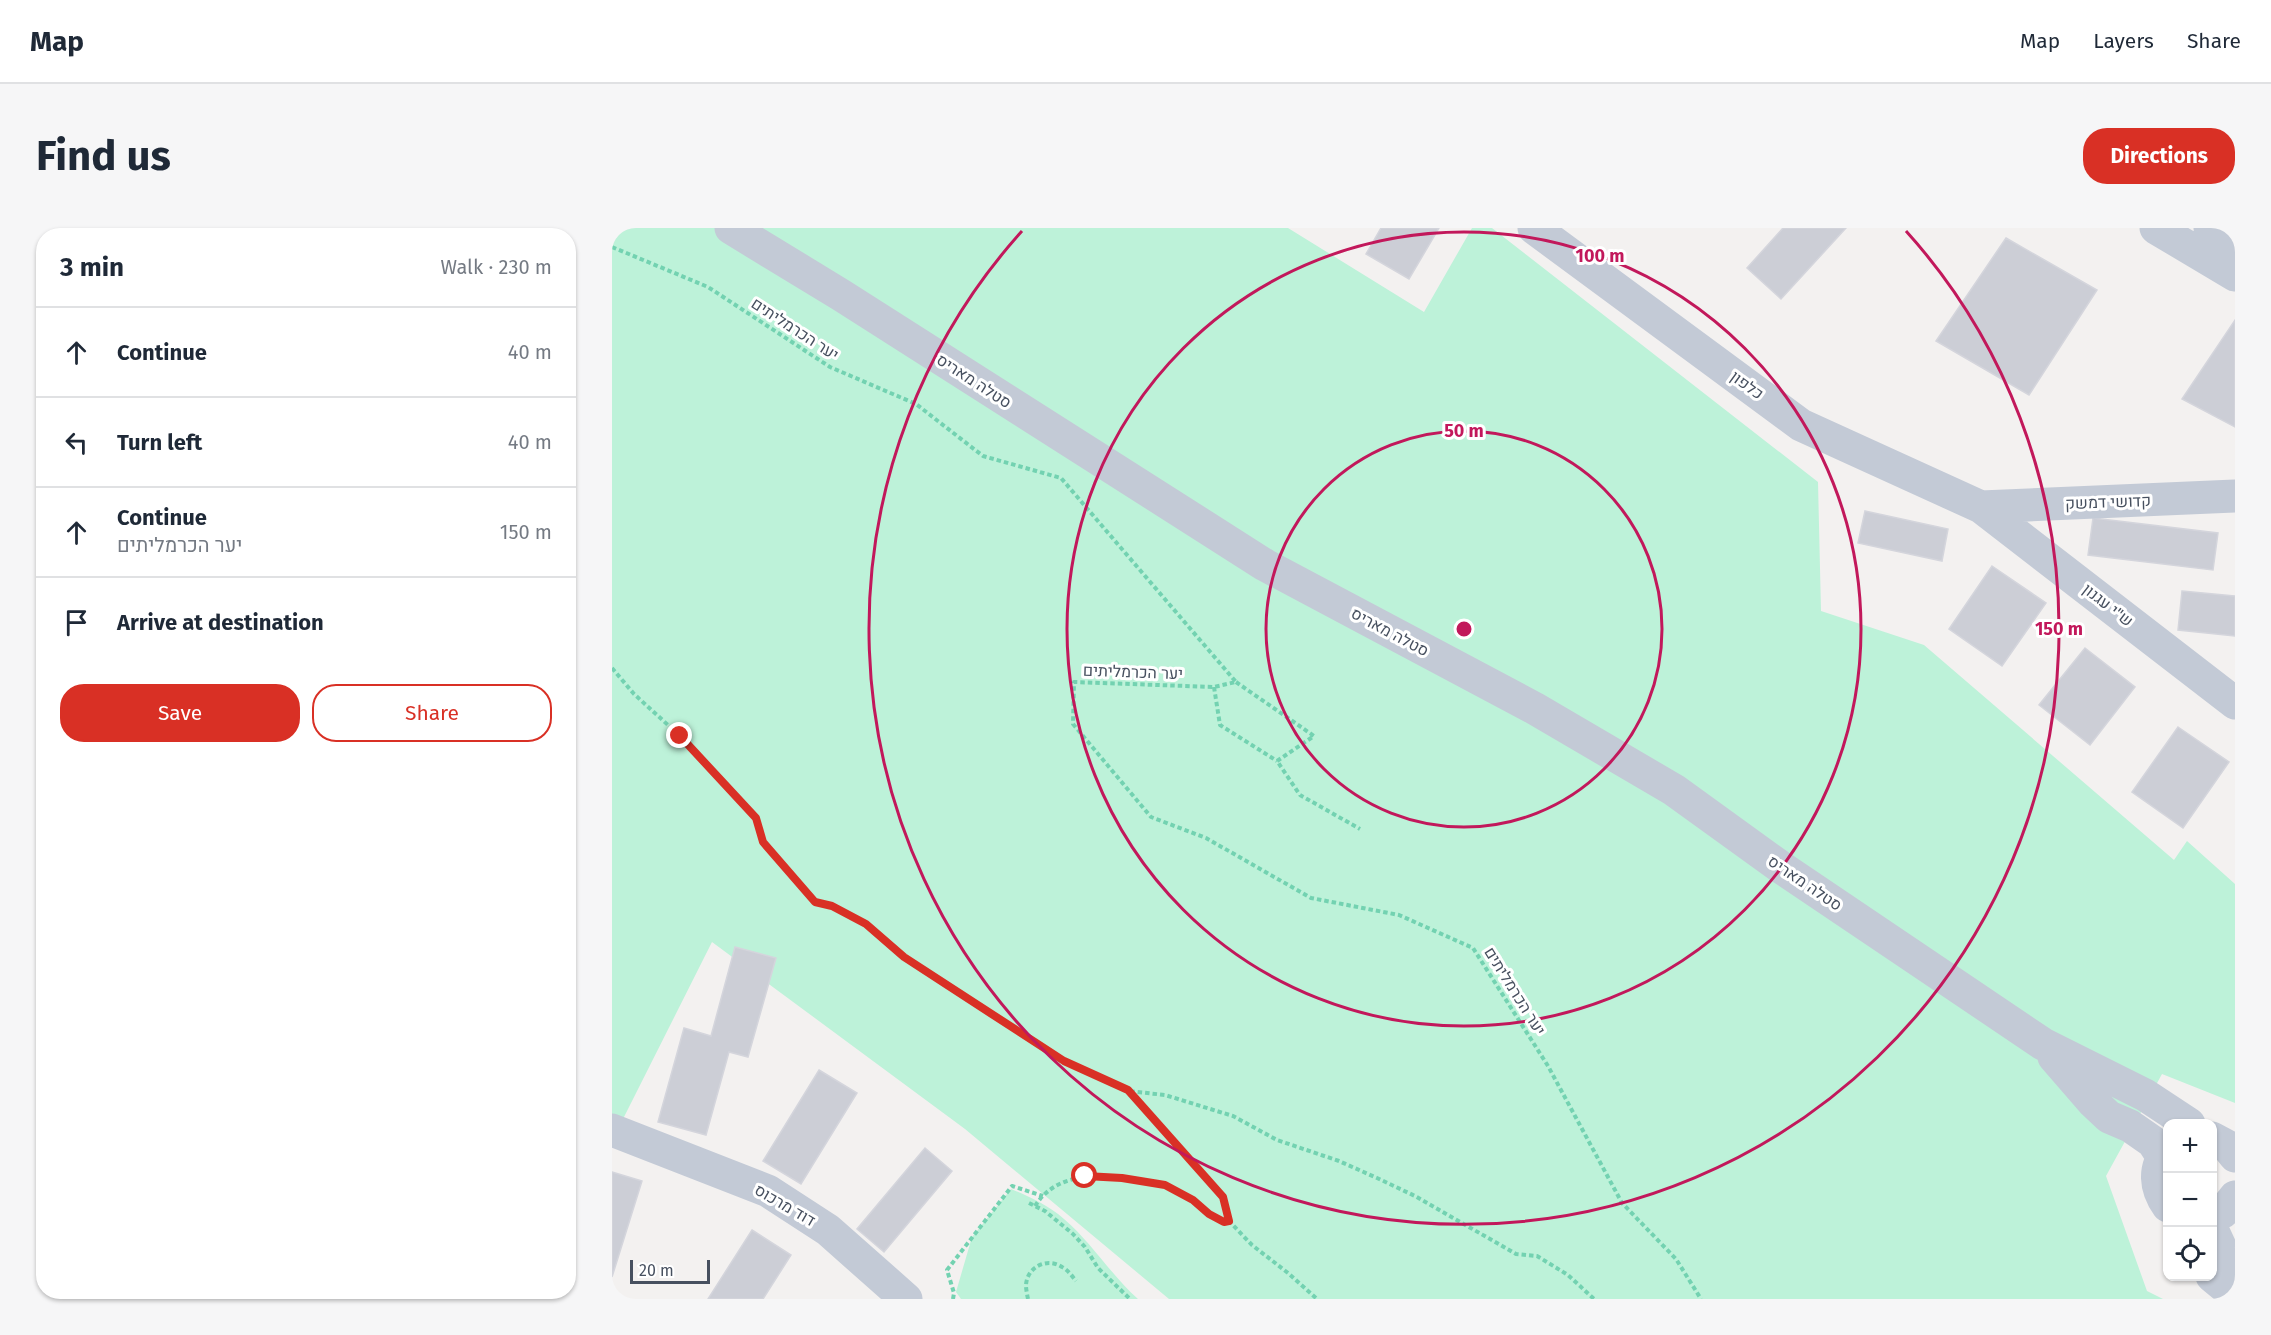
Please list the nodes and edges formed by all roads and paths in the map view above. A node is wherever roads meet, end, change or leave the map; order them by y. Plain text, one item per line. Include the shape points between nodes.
1 (731, 228) edge
2 (1534, 228) edge
3 (2156, 228) edge
4 (2210, 228) edge
5 (2235, 243) edge
6 (612, 247) edge
7 (2235, 275) edge
8 (2235, 496) edge
9 (1981, 507) junction
10 (612, 668) edge
11 (1236, 682) junction
12 (1214, 687) junction
13 (2235, 703) edge
14 (1277, 761) junction
15 (1360, 829) dead end
16 (2043, 1044) junction
17 (1128, 1090) junction
18 (2181, 1119) edge
19 (612, 1130) edge
20 (2162, 1159) edge
21 (1044, 1197) junction
22 (2235, 1197) edge
23 (2163, 1199) edge
24 (1029, 1203) dead end
25 (1035, 1206) junction
26 (2217, 1214) edge
27 (2163, 1216) edge
28 (1229, 1221) junction
29 (2217, 1240) edge
30 (2235, 1265) edge
31 (2217, 1280) edge
32 (1076, 1281) dead end
33 (2235, 1295) edge
34 (906, 1299) edge
35 (953, 1299) edge
36 (1028, 1299) edge
37 (1130, 1299) edge
38 (1317, 1299) edge
39 (1594, 1299) edge
40 (1701, 1299) edge

1 - 16 street, סטלה מאריס via 1265,566 1534,708 1674,790 1782,868
2 - 9 street, כלפון via 1801,425
3 - 7 street
4 - 5 street
6 - 11 path, יער הכרמליתים via 708,287 830,367 916,404 983,456 1061,478
8 - 9 street, קדושי דמשק
9 - 13 street, ש"י עגנון
10 - 17 path via 756,818 763,842 815,902 832,906 866,924 904,957 1064,1061
11 - 12 path, יער הכרמליתים
11 - 14 path via 1314,736
12 - 14 path via 1220,725
12 - 40 path, יער הכרמליתים via 1074,682 1073,724 1151,817 1206,838 1311,898 1399,915 1473,948 1548,1066 1622,1203 1676,1259
14 - 15 path via 1300,795
16 - 18 street, סטלה מאריס via 2145,1095
16 - 20 street, סטלה מאריס via 2093,1102 2109,1117 2153,1142
17 - 28 path via 1223,1197
17 - 39 path via 1166,1095 1233,1116 1277,1140 1377,1178 1516,1254 1537,1256 1568,1275
19 - 34 street, דוד מרכוס via 768,1191 828,1230
20 - 23 street via 2157,1183
20 - 27 street via 2149,1194 2152,1206
21 - 25 path
21 - 28 path via 1066,1181 1085,1176 1122,1178 1165,1185 1209,1214
21 - 35 path via 1012,1186 947,1270
22 - 26 street
24 - 25 path
25 - 37 path via 1073,1234 1098,1268
28 - 38 path
29 - 30 street via 2223,1254
31 - 33 street
32 - 36 path via 1057,1264 1039,1265 1028,1277

